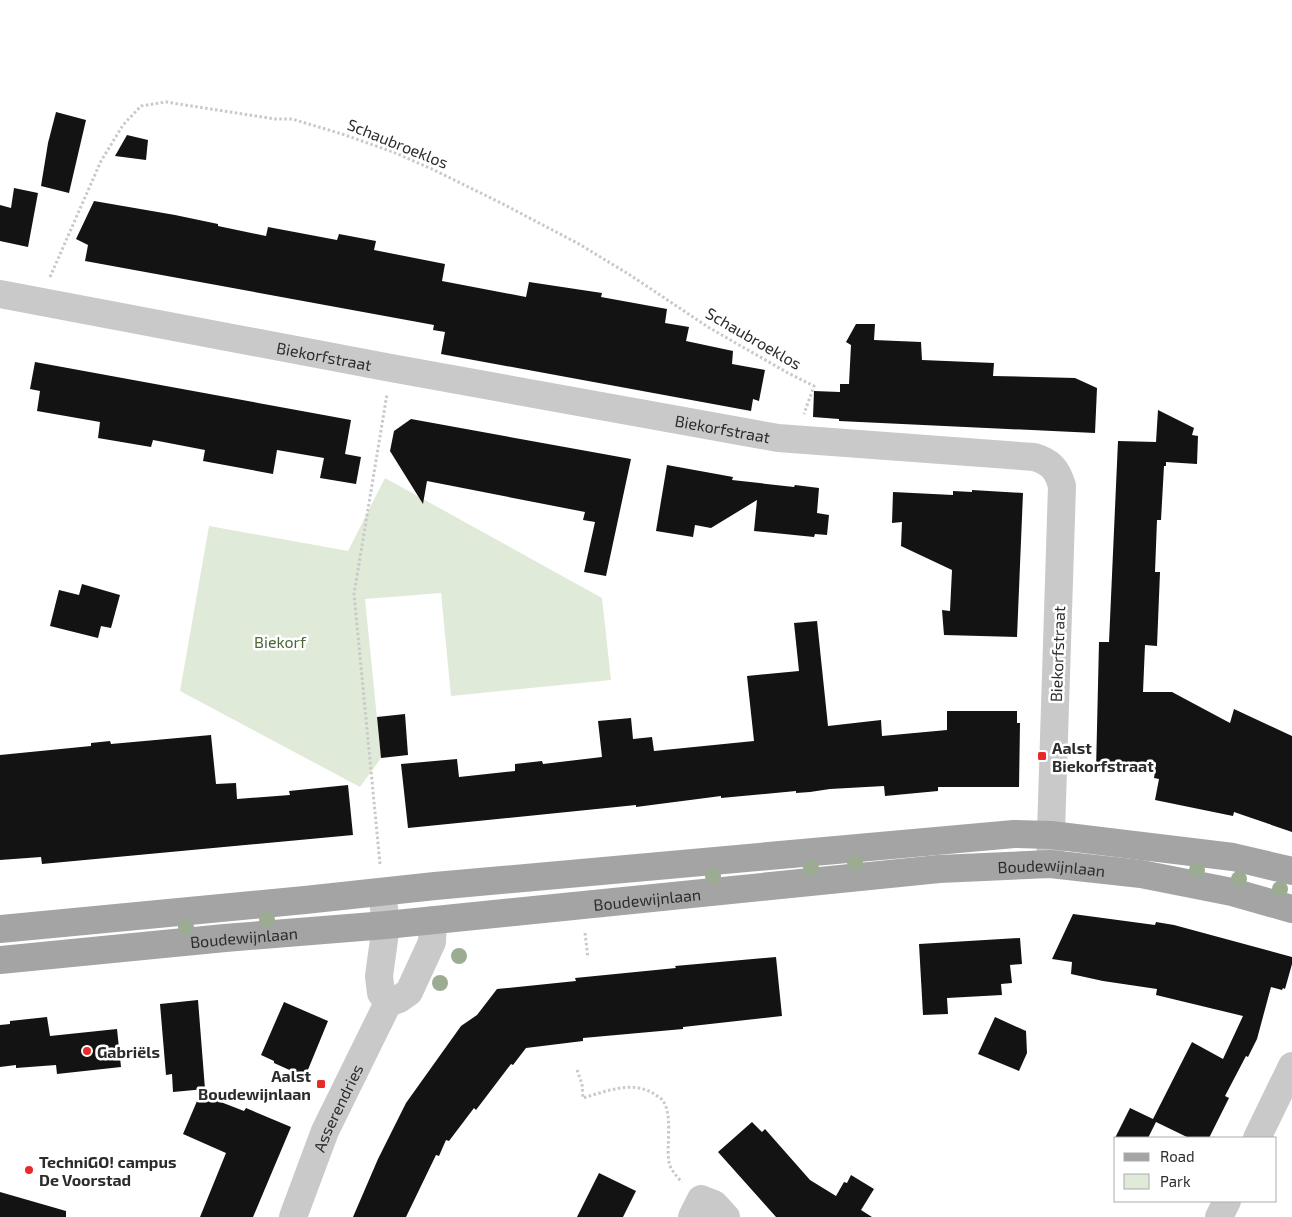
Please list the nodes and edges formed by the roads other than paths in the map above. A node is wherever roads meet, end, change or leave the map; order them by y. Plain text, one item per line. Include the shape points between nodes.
1 (0, 294) edge
2 (1051, 835) junction
3 (1050, 864) junction
4 (1292, 871) edge
5 (382, 892) junction
6 (1292, 909) edge
7 (433, 920) junction
8 (386, 925) junction
9 (0, 929) edge
10 (0, 960) edge
11 (388, 1004) junction
12 (1292, 1066) edge
13 (1257, 1137) edge
14 (1226, 1202) edge
15 (697, 1208) edge
16 (293, 1217) edge
17 (726, 1217) edge
18 (1219, 1217) edge

1 - 2 street, Biekorfstraat via 778,438 1043,460 1053,466 1062,486
2 - 3 street, Biekorfstraat
2 - 4 main road, Boudewijnlaan via 1233,857
2 - 5 main road, Boudewijnlaan via 1014,834
3 - 6 main road, Boudewijnlaan via 1141,874 1232,892
3 - 7 main road, Boudewijnlaan via 939,869
5 - 8 street
5 - 9 main road, Boudewijnlaan
7 - 8 main road, Boudewijnlaan
7 - 11 street via 432,942 410,992
8 - 10 main road, Boudewijnlaan
8 - 11 street via 379,976 381,993
11 - 16 street, Asserendries via 325,1131
12 - 13 street
14 - 18 street
15 - 17 street via 714,1204

